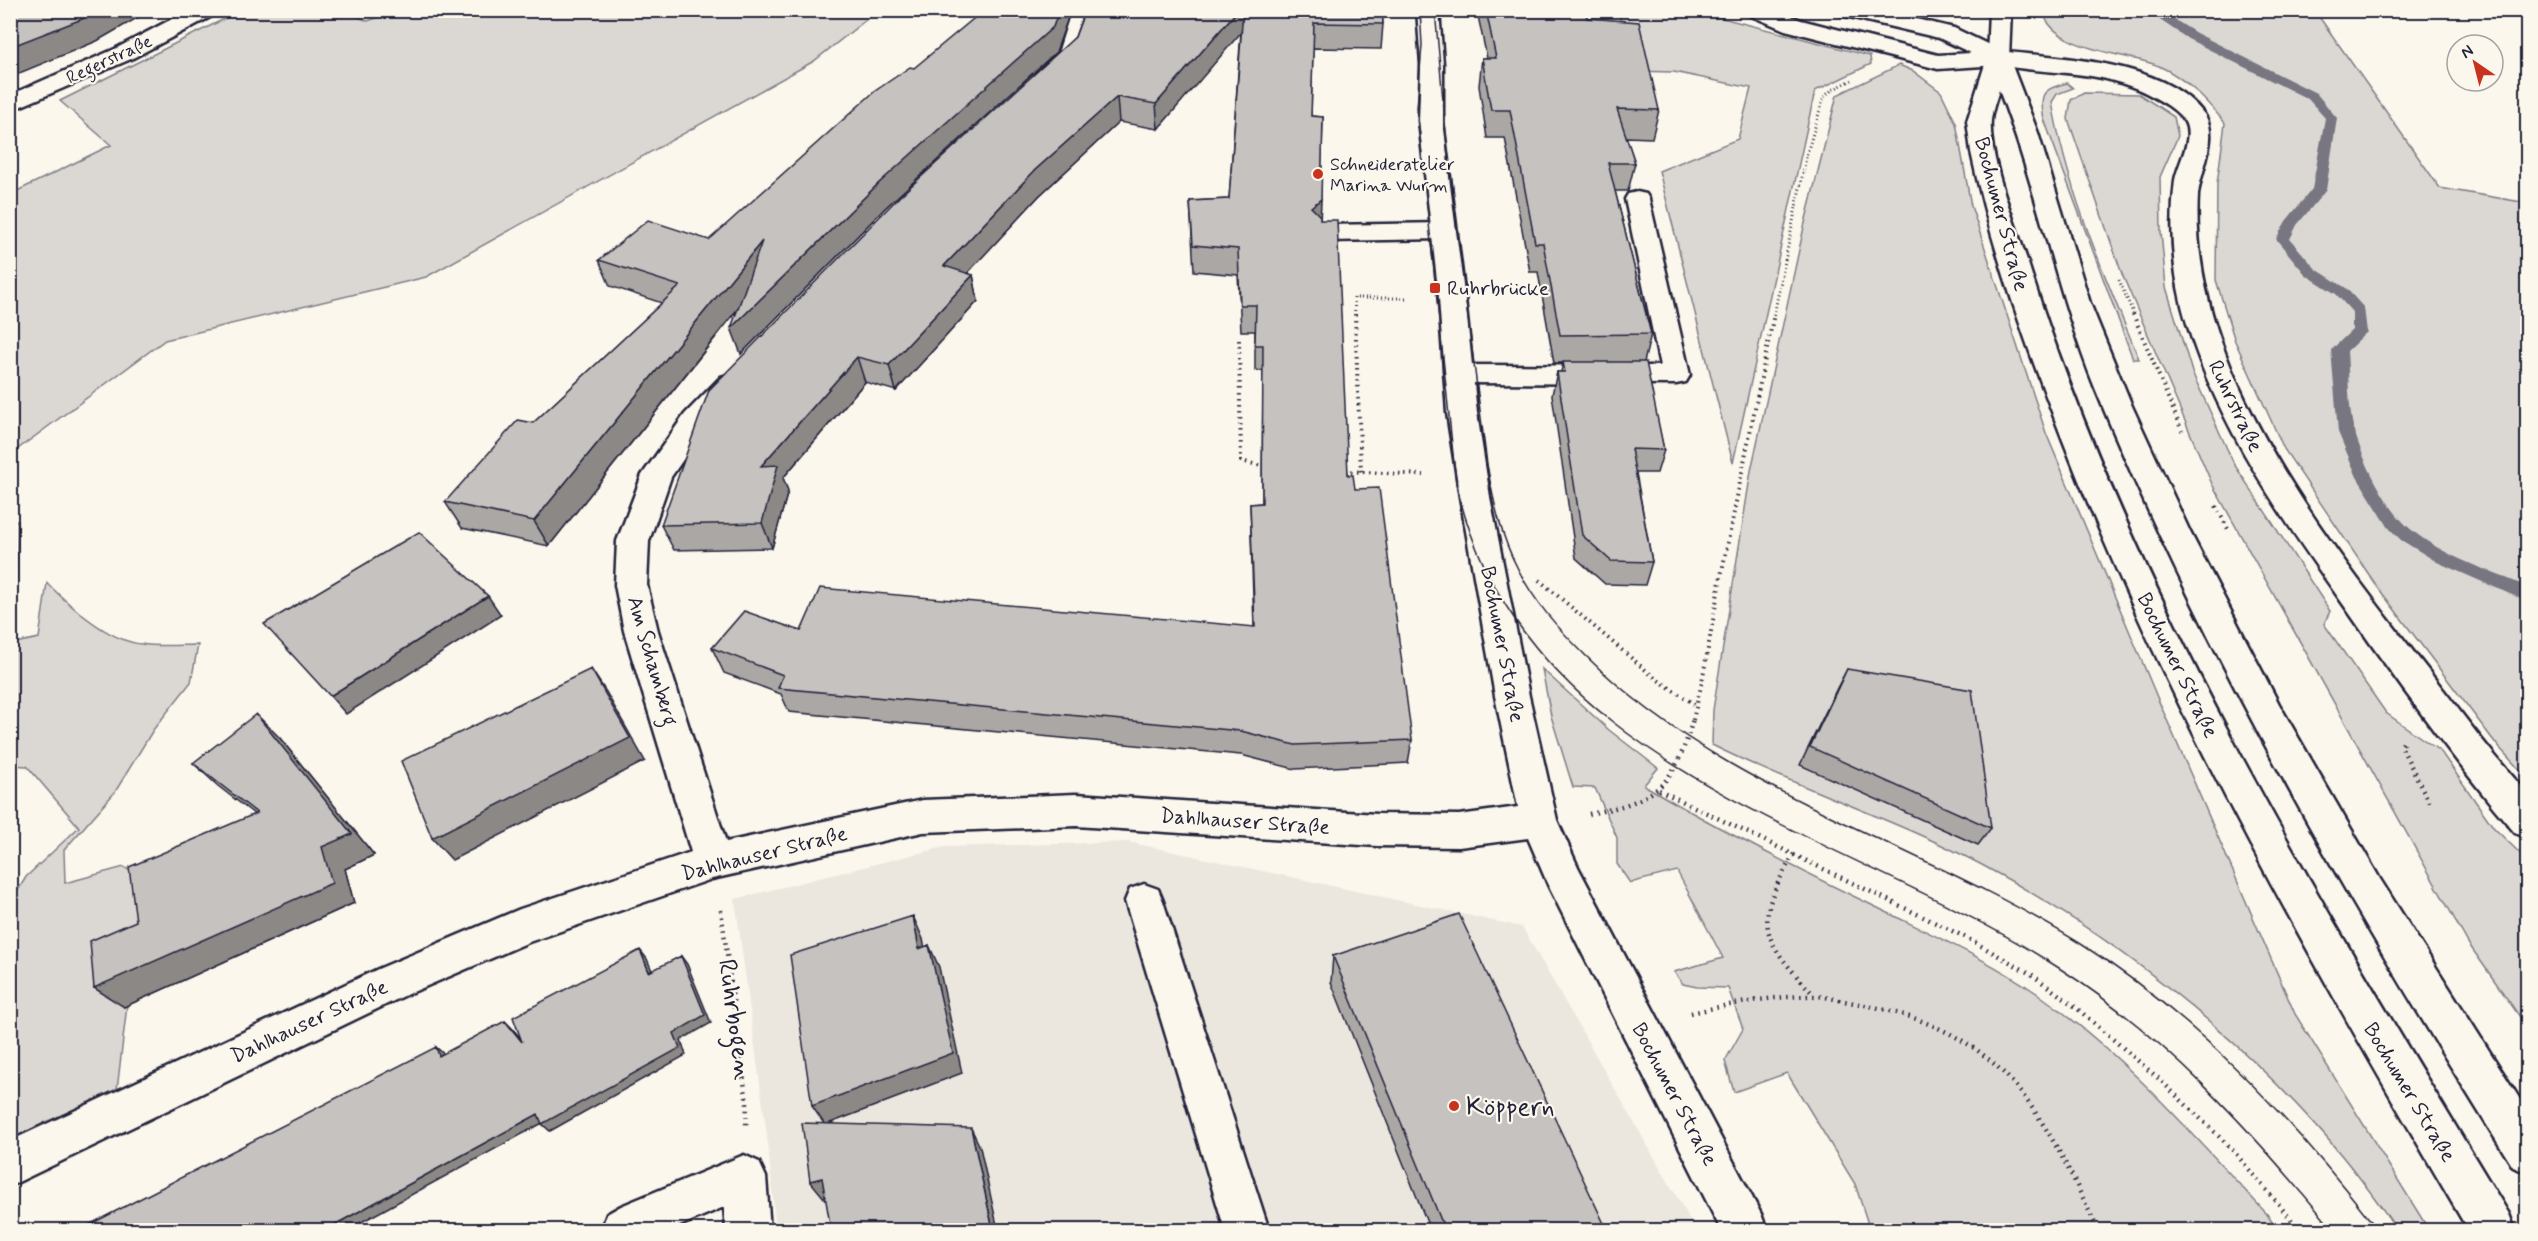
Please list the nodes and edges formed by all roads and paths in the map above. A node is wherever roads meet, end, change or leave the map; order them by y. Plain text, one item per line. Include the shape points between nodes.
1 (206, 10) edge
2 (1428, 10) edge
3 (1756, 10) edge
4 (1849, 10) edge
5 (2000, 10) edge
6 (1080, 18) edge
7 (1897, 52) junction
8 (1998, 58) junction
9 (1025, 95) edge
10 (10, 104) edge
11 (1637, 199) edge
12 (1444, 231) junction
13 (1326, 233) edge
14 (2116, 274) dead end
15 (1416, 298) dead end
16 (1239, 340) edge
17 (754, 361) edge
18 (1459, 374) junction
19 (2185, 439) dead end
20 (1273, 468) edge
21 (1339, 471) edge
22 (1360, 472) junction
23 (1431, 476) dead end
24 (2215, 503) dead end
25 (2231, 535) dead end
26 (1484, 540) junction
27 (1697, 706) junction
28 (2401, 746) dead end
29 (1659, 790) junction
30 (2431, 806) dead end
31 (1580, 815) dead end
32 (1539, 820) junction
33 (2528, 822) edge
34 (1794, 854) junction
35 (712, 862) junction
36 (1144, 901) dead end
37 (1814, 996) junction
38 (1696, 1012) dead end
39 (2528, 1152) edge
40 (10, 1164) edge
41 (744, 1177) junction
42 (623, 1230) edge
43 (748, 1230) edge
44 (1247, 1230) edge
45 (1745, 1230) edge
46 (2098, 1230) edge
47 (2300, 1230) edge
48 (2493, 1230) edge

1 - 10 street, Regerstraße via 123,54
2 - 12 street, Bochumer Straße via 1431,121
3 - 7 street via 1793,25
4 - 8 street via 1946,33
5 - 8 street
6 - 9 street via 1068,55
7 - 8 street via 1938,62
7 - 27 path via 1882,66 1824,97 1807,153
8 - 33 street, Ruhrstraße via 2124,77 2164,92 2196,120 2199,133 2188,177 2186,217 2189,274 2216,368 2260,456 2337,572 2466,748
8 - 39 street, Bochumer Straße via 2079,307 2131,438 2209,605 2319,811 2433,1005
8 - 48 street, Bochumer Straße via 1978,126 2029,313 2078,446 2157,624 2251,811 2361,1010
11 - 18 street via 1676,375
12 - 13 street
12 - 18 street, Bochumer Straße
14 - 19 path
15 - 22 path via 1354,297
16 - 20 path via 1241,462
17 - 35 street, Am Schamberg via 695,421 657,475 633,541 631,585 641,631
18 - 26 street, Bochumer Straße
21 - 22 path
22 - 23 path
24 - 25 path
26 - 27 path via 1575,606 1674,693
26 - 32 street, Bochumer Straße
27 - 29 path via 1675,766
28 - 30 path
29 - 31 path via 1611,810
29 - 34 path
32 - 35 street, Dahlhauser Straße via 1459,831 1377,830 1076,810 923,816
32 - 45 street, Bochumer Straße via 1562,875
34 - 37 path via 1777,883 1766,922 1774,946
34 - 47 path via 1967,938 2031,974 2073,1005 2158,1077 2230,1147
35 - 40 street, Dahlhauser Straße via 520,927 392,982
35 - 41 path, Ruhrbogen via 747,1104
36 - 44 street
37 - 38 path
37 - 46 path via 1868,1004 1951,1033 1976,1048 2013,1084 2057,1144
41 - 42 street
41 - 43 street

